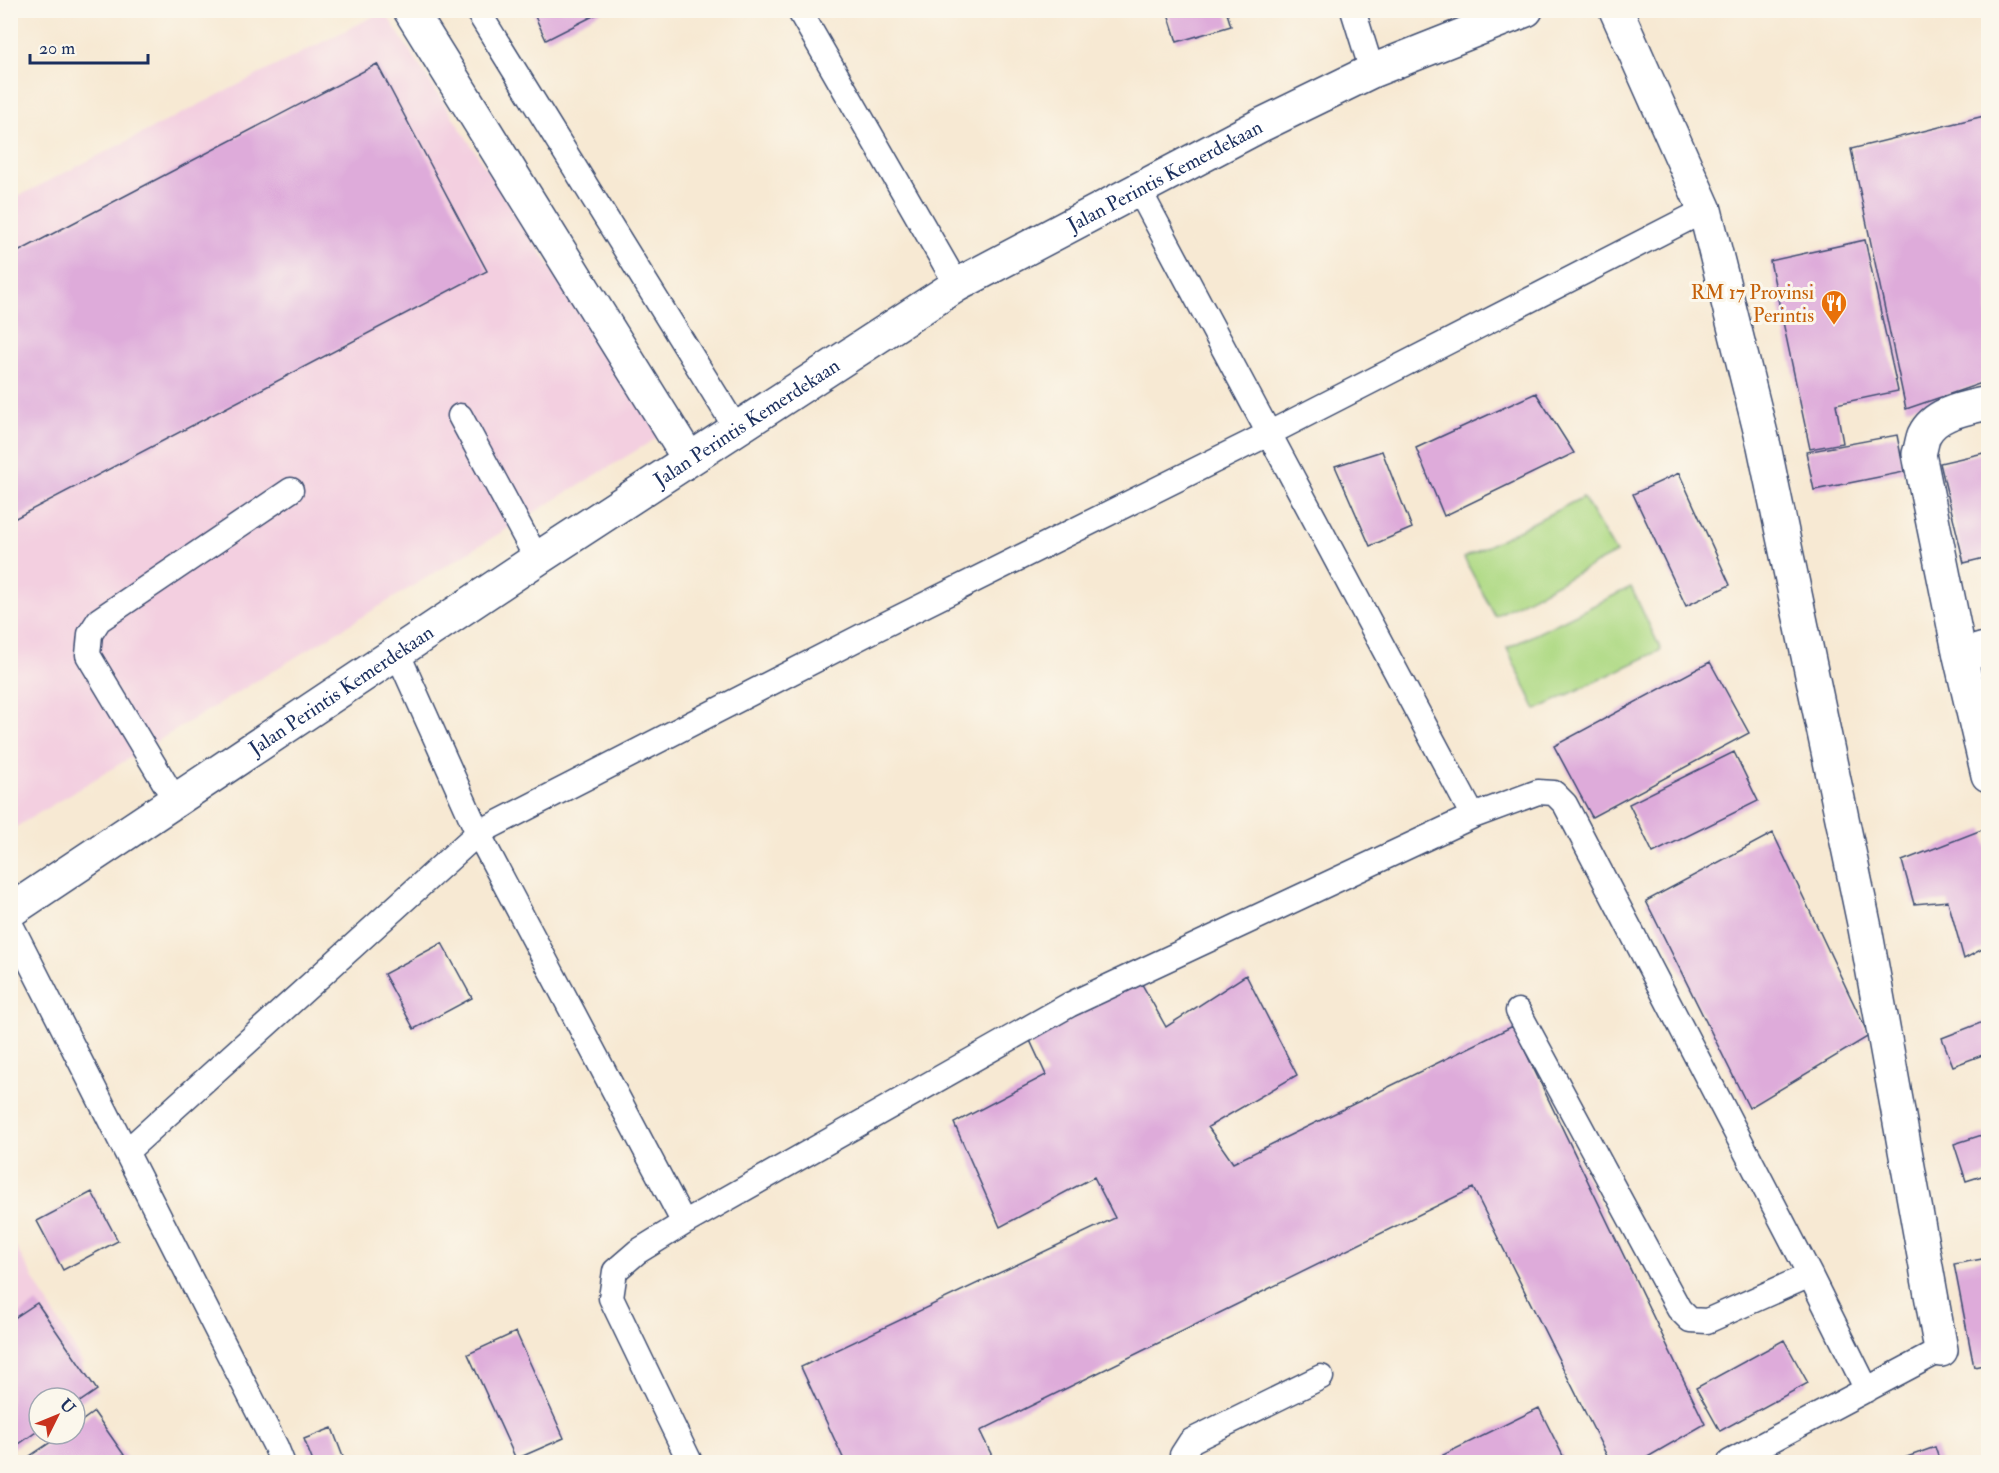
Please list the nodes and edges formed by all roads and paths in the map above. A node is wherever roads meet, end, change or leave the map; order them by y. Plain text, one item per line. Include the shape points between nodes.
1 (410, 10) edge
2 (477, 10) edge
3 (800, 10) edge
4 (1353, 10) edge
5 (1526, 10) edge
6 (1616, 10) edge
7 (1372, 71) junction
8 (1138, 188) junction
9 (1705, 210) junction
10 (957, 285) junction
11 (1989, 403) edge
12 (460, 416) dead end
13 (736, 429) junction
14 (1268, 434) junction
15 (689, 459) junction
16 (291, 490) dead end
17 (537, 559) junction
18 (397, 652) junction
19 (1974, 652) edge
20 (1989, 775) edge
21 (175, 800) junction
22 (1473, 816) junction
23 (478, 833) junction
24 (10, 911) edge
25 (10, 923) edge
26 (1518, 1011) dead end
27 (127, 1151) junction
28 (684, 1223) junction
29 (1810, 1275) junction
30 (1941, 1350) joint
31 (1321, 1377) dead end
32 (1867, 1390) junction
33 (282, 1462) edge
34 (690, 1462) edge
35 (1184, 1462) edge
36 (1730, 1462) edge

1 - 15 main road
2 - 13 lane
3 - 10 lane
4 - 7 lane
5 - 7 main road, Jalan Perintis Kemerdekaan
6 - 9 main road
7 - 8 main road, Jalan Perintis Kemerdekaan
8 - 10 main road, Jalan Perintis Kemerdekaan
8 - 14 lane
9 - 14 lane
9 - 30 main road via 1764,446 1865,928
10 - 13 main road, Jalan Perintis Kemerdekaan
11 - 19 main road via 1935,421 1925,434 1919,454
12 - 17 lane
13 - 15 main road, Jalan Perintis Kemerdekaan
14 - 22 lane
14 - 23 lane
15 - 17 main road, Jalan Perintis Kemerdekaan
16 - 21 lane via 99,620 90,634 88,655
17 - 18 main road, Jalan Perintis Kemerdekaan
18 - 21 main road, Jalan Perintis Kemerdekaan
18 - 23 lane
19 - 20 main road
21 - 24 main road, Jalan Perintis Kemerdekaan
22 - 28 lane via 1069,1005
22 - 29 lane via 1538,792 1554,793 1565,804
23 - 27 lane
23 - 28 lane
25 - 27 lane
26 - 29 lane via 1679,1309 1690,1320 1707,1321
27 - 33 lane
28 - 34 lane via 637,1252 615,1271 611,1298
29 - 32 lane
30 - 32 lane
31 - 35 lane via 1191,1441 1182,1455
32 - 36 lane

